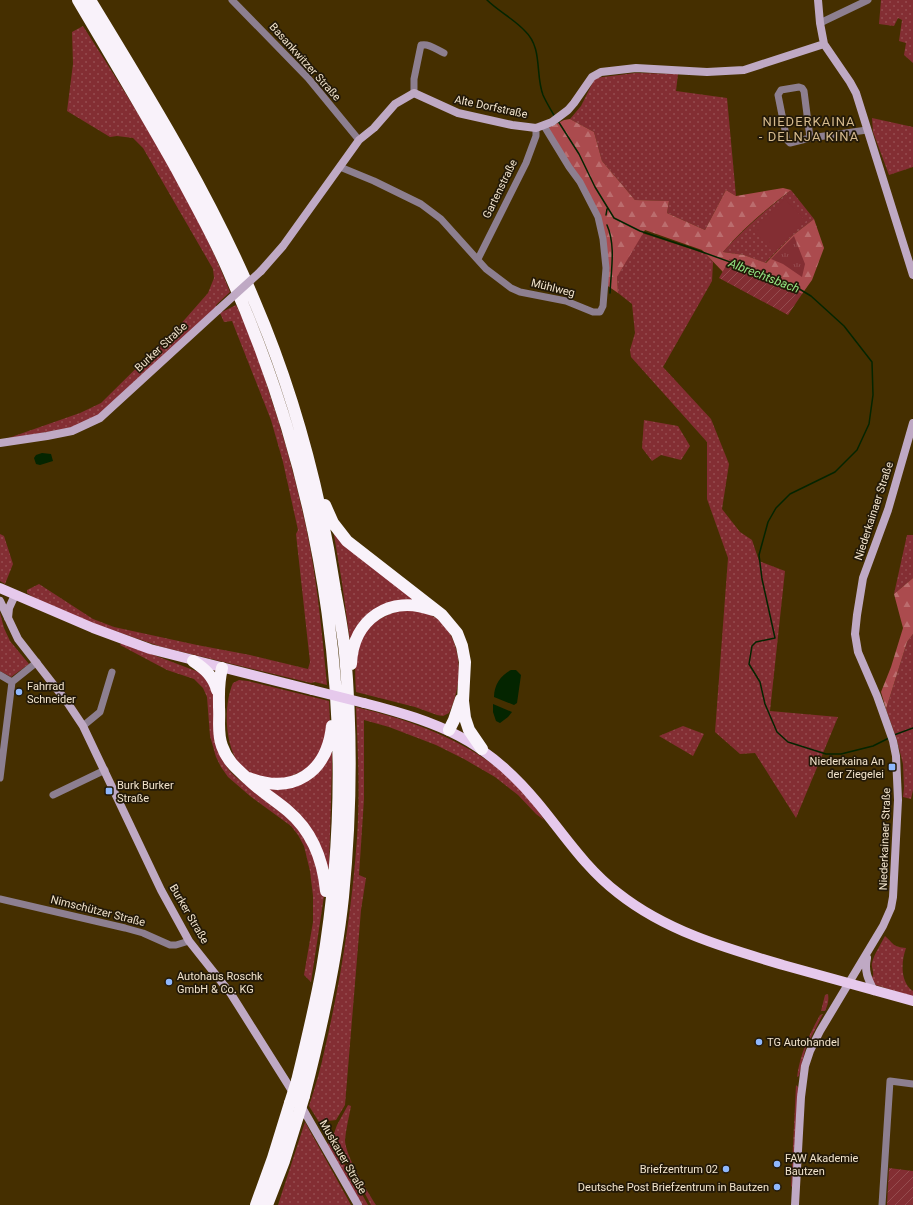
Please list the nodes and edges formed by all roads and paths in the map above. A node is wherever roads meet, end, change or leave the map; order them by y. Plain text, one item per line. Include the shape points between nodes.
1 (78, 0) edge
2 (90, 0) edge
3 (232, 0) edge
4 (818, 0) edge
5 (868, 0) edge
6 (820, 23) junction
7 (824, 44) junction
8 (444, 53) dead end
9 (414, 93) junction
10 (544, 125) junction
11 (867, 130) junction
12 (810, 138) junction
13 (359, 140) junction
14 (340, 167) junction
15 (478, 259) dead end
16 (913, 275) edge
17 (913, 423) edge
18 (0, 443) edge
19 (316, 487) junction
20 (0, 588) edge
21 (15, 595) junction
22 (0, 601) edge
23 (436, 611) junction
24 (8, 618) junction
25 (193, 661) junction
26 (36, 662) junction
27 (225, 669) junction
28 (112, 672) dead end
29 (0, 674) edge
30 (12, 682) junction
31 (335, 683) junction
32 (464, 690) junction
33 (218, 691) junction
34 (348, 703) junction
35 (219, 708) junction
36 (83, 726) junction
37 (449, 730) junction
38 (482, 749) junction
39 (105, 770) junction
40 (244, 776) junction
41 (0, 778) edge
42 (53, 795) dead end
43 (0, 898) edge
44 (329, 916) junction
45 (189, 941) junction
46 (868, 953) junction
47 (849, 983) junction
48 (874, 991) junction
49 (913, 1001) edge
50 (913, 1084) edge
51 (310, 1120) joint
52 (256, 1205) edge
53 (267, 1205) edge
54 (358, 1205) edge
55 (795, 1205) edge
56 (882, 1205) edge

1 - 31 highway via 143,108 200,212 228,268 265,359 288,428 312,521 327,605
2 - 19 highway via 156,110 210,207 240,268 287,386
3 - 13 street, Basankwitzer Straße via 308,78
4 - 6 street
5 - 6 street
6 - 7 street
7 - 10 street via 744,70 706,72 636,68 601,72 592,77 562,115
7 - 11 street via 856,93
8 - 9 street via 428,45 421,45 414,79
9 - 10 street, Alte Dorfstraße via 458,113 512,125
9 - 13 street via 395,104 374,128
10 - 14 street, Mühlweg via 580,182 598,217 606,268 603,306 600,312 511,288 486,269 441,219 421,204
10 - 15 street, Gartenstraße via 536,136 526,163
11 - 12 street
11 - 16 street
12 - 12 street via 790,143 787,140 778,95 781,90 799,87 804,91
13 - 14 street
14 - 18 street, Burker Straße, bridge via 283,246 261,271 100,418 72,431
17 - 46 street, Niederkainaer Straße via 885,517 863,578 855,634 858,652 893,741 898,800 897,848 891,908
19 - 23 highway via 333,523 347,541
19 - 34 highway via 330,552 344,650
20 - 21 main road
21 - 24 street
21 - 25 main road via 92,628
22 - 24 street, Burker Straße
23 - 32 highway via 452,626 462,646 465,662
23 - 34 highway via 418,606 400,606 383,611 367,621 356,637 352,651
24 - 26 street, Burker Straße via 18,639
25 - 27 main road
25 - 33 highway via 207,671
26 - 30 street
26 - 36 street, Burker Straße
27 - 33 highway
27 - 35 highway
27 - 37 main road, bridge via 417,717
28 - 36 street via 100,712
29 - 30 street
30 - 41 street
31 - 40 highway via 331,737 327,750 317,766 302,778 284,784 264,783
31 - 44 highway via 338,799 336,852
32 - 37 highway
32 - 38 highway via 465,718 469,730
33 - 35 highway
34 - 53 highway, bridge via 349,800 343,897 328,998 304,1096
35 - 40 highway via 221,745 230,762
36 - 39 street, Burker Straße
37 - 38 main road
38 - 47 main road via 521,784 591,868 617,893 647,913 674,928 707,941
39 - 42 street
39 - 45 street, Burker Straße via 161,890
40 - 44 highway via 294,816 310,837 324,871
43 - 45 street, Nimschützer Straße via 125,928 170,945
44 - 52 highway, bridge via 311,1022 290,1103
45 - 51 street, Burker Straße via 231,994
46 - 47 street, Niederkainaer Straße
46 - 48 street, Niederkainaer Straße via 866,978
47 - 48 main road
47 - 55 street, Niederkainaer Straße via 820,1031 805,1066
48 - 49 main road
50 - 56 street via 890,1081
51 - 54 street, Muskauer Straße

